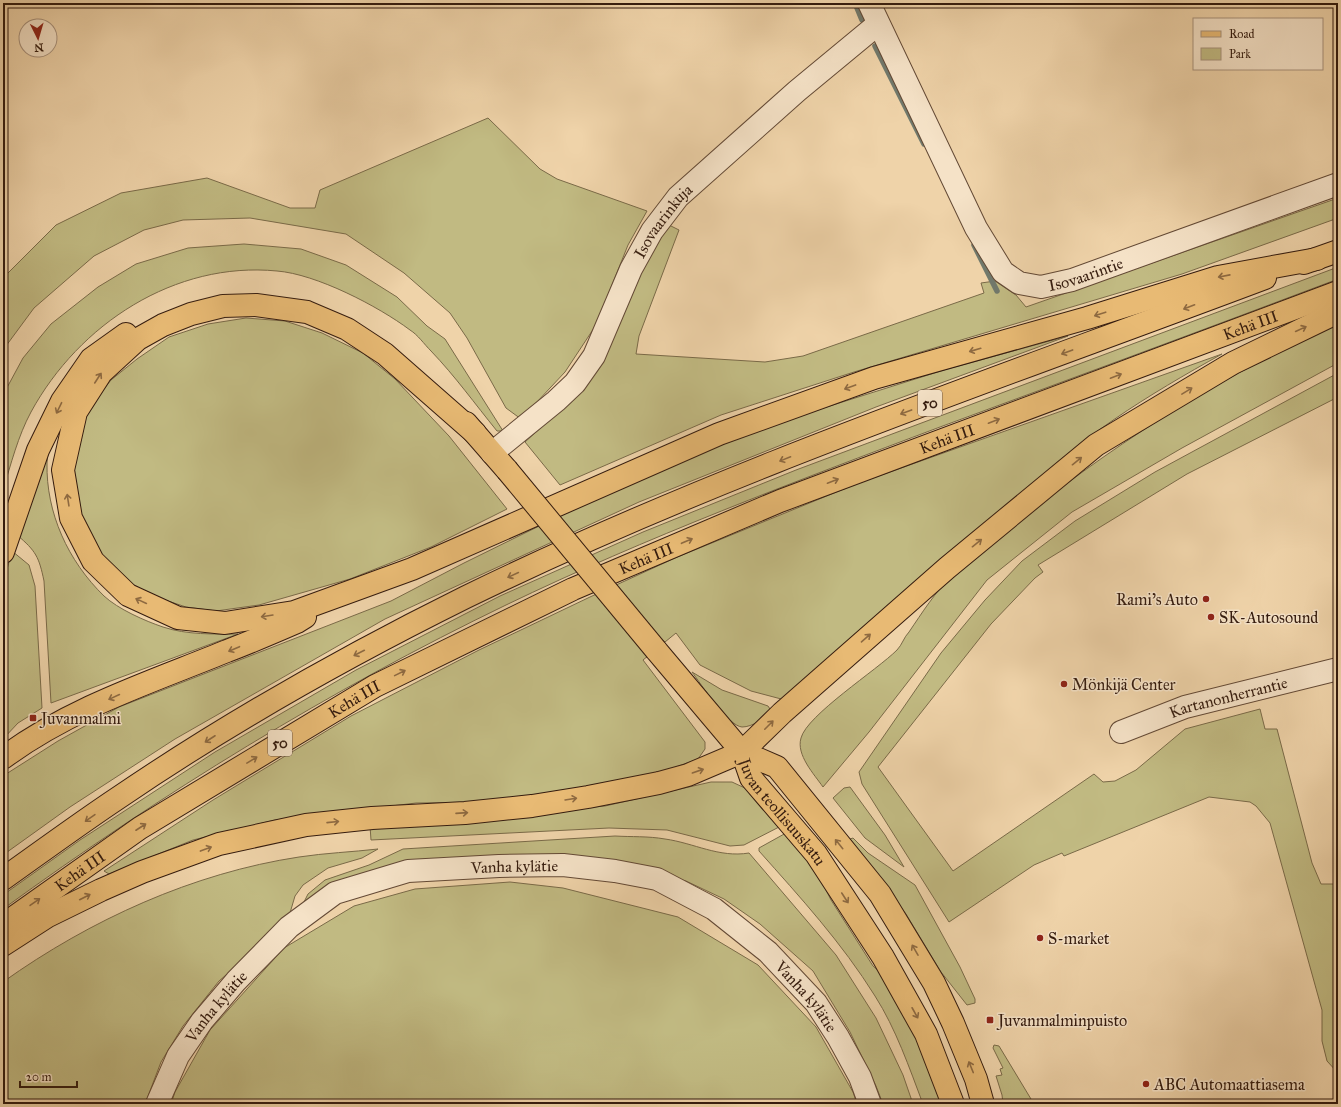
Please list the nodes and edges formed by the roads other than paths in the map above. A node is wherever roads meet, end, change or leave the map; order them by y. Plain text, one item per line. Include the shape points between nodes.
1 (869, 3) edge
2 (878, 24) junction
3 (1338, 184) edge
4 (1338, 251) edge
5 (1317, 259) junction
6 (1338, 292) edge
7 (1338, 312) edge
8 (475, 433) junction
9 (492, 453) junction
10 (7, 541) edge
11 (331, 600) junction
12 (1338, 669) edge
13 (1121, 732) dead end
14 (742, 752) junction
15 (3, 758) edge
16 (3, 879) edge
17 (3, 925) edge
18 (3, 945) edge
19 (157, 1104) edge
20 (870, 1104) edge
21 (953, 1104) edge
22 (984, 1104) edge

1 - 2 street, Isovaarintie
2 - 3 street, Isovaarintie via 976,228 1003,272 1019,283 1041,287 1072,280
2 - 9 street, Isovaarinkuja via 797,91 678,197 652,231 631,269 594,356 575,383
4 - 5 main road, 50
5 -> 11 main road via 1218,277 1087,318 874,378 719,434 412,569
5 -> 16 main road, 50 via 862,428 650,513 527,568 350,658 220,733 120,797
17 -> 6 main road, Kehä III / 50 via 140,828 375,686 573,588 780,501
14 -> 7 main road via 782,713 946,568 1096,445 1233,363
8 - 9 main road
8 -> 10 main road via 392,345 346,315 307,300 259,293 219,295 188,302 132,329 91,360 62,401 38,450
11 -> 8 main road via 294,612 226,623 178,618 128,595 93,561 71,518 63,470 76,412 101,373 138,339 191,314 224,306 256,305 307,312 347,329 385,354
9 - 14 main road, bridge
11 -> 15 main road via 297,622 110,698 56,725
12 - 13 street, Kartanonherrantie via 1185,707
18 -> 14 main road via 48,916 101,890 219,844 306,825 532,806 588,797 688,775
14 -> 21 main road, Juvan teollisuuskatu via 751,778 816,854 883,957 926,1034
22 -> 14 main road, Juvan teollisuuskatu via 934,983 880,894 777,767
19 - 20 street, Vanha kylätie via 178,1056 202,1021 289,927 335,893 408,871 555,865 615,871 657,879 714,909 768,952 816,1004 860,1077

